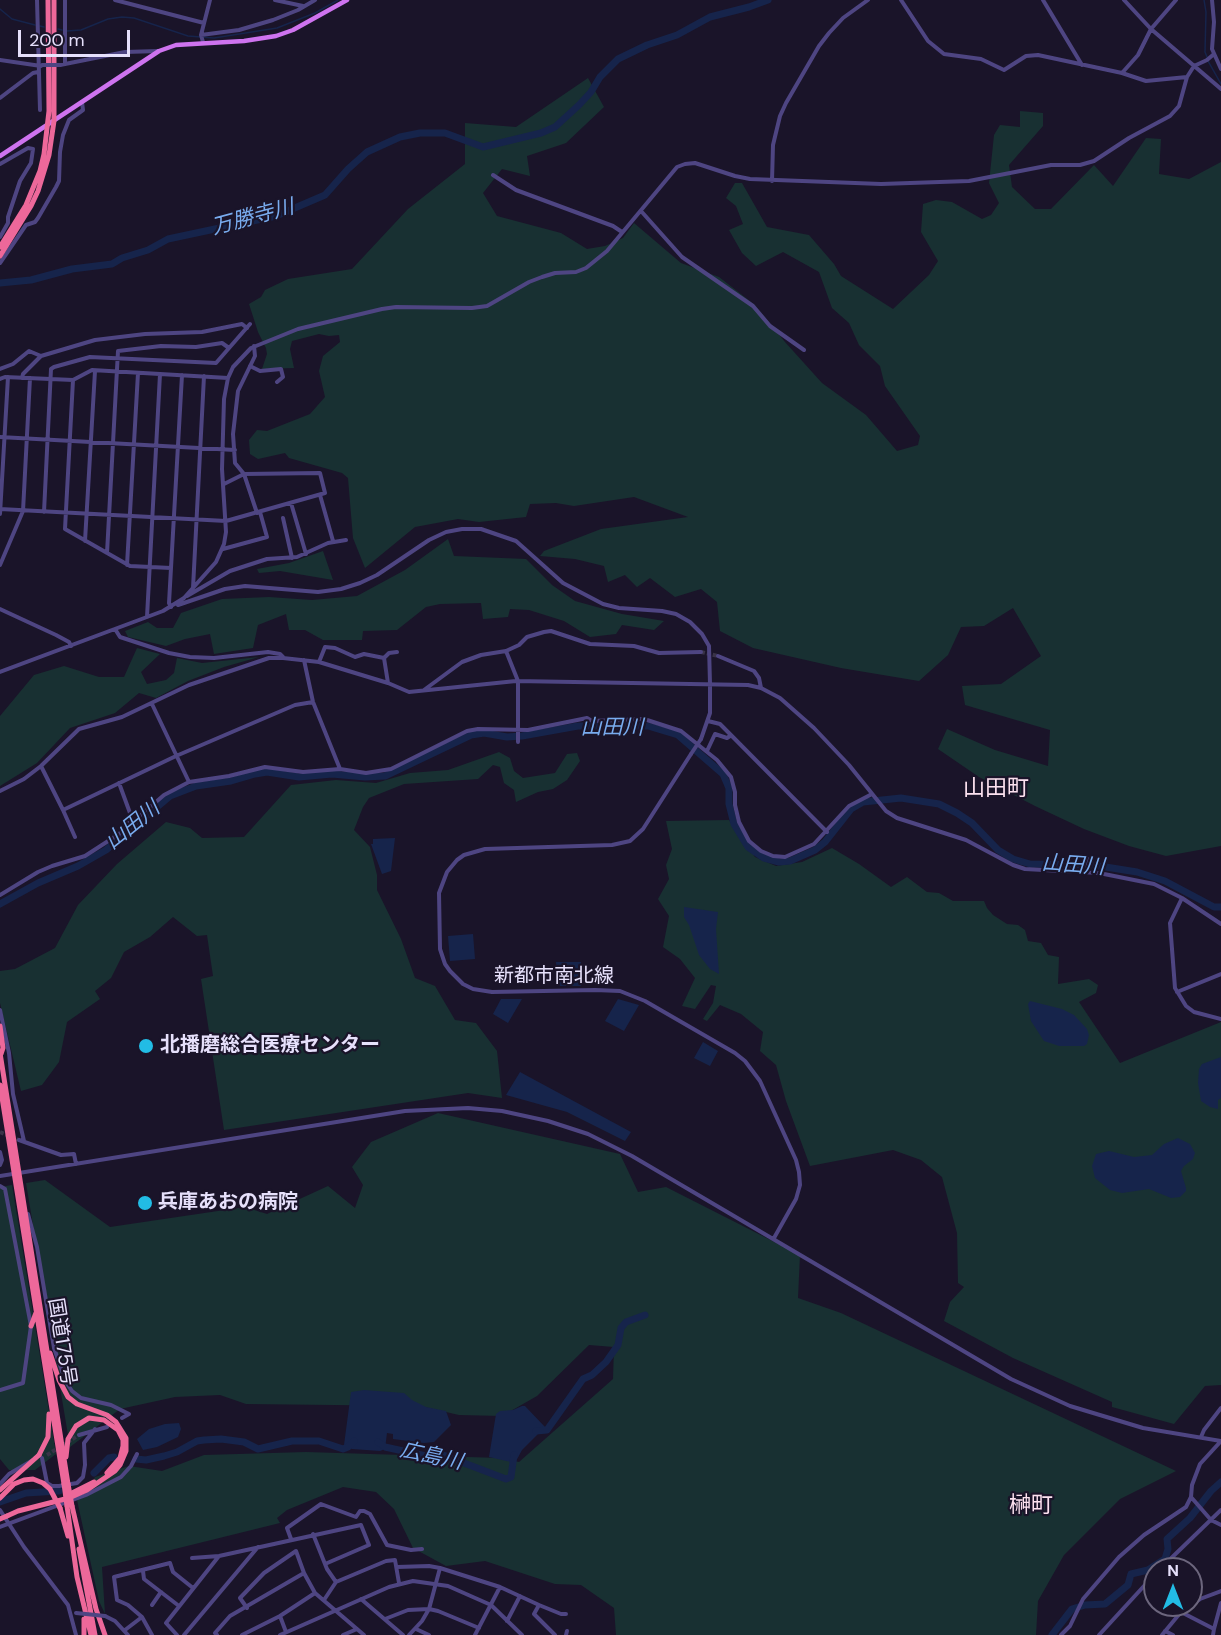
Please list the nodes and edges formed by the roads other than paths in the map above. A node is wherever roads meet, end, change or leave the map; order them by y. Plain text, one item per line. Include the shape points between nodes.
1 (37, 0) edge
2 (48, 0) edge
3 (54, 0) edge
4 (65, 0) edge
5 (115, 0) edge
6 (210, 0) edge
7 (274, 0) edge
8 (315, 0) edge
9 (347, 0) edge
10 (868, 0) edge
11 (901, 0) edge
12 (1043, 0) edge
13 (1124, 0) edge
14 (1176, 0) edge
15 (1212, 0) edge
16 (304, 6) junction
17 (204, 22) junction
18 (1151, 29) junction
19 (201, 35) junction
20 (203, 42) junction
21 (159, 51) junction
22 (1214, 54) junction
23 (0, 60) edge
24 (62, 64) junction
25 (1082, 65) junction
26 (40, 66) junction
27 (1194, 66) junction
28 (1221, 69) edge
29 (39, 72) junction
30 (1122, 73) junction
31 (1186, 77) junction
32 (1221, 89) edge
33 (0, 98) edge
34 (82, 102) junction
35 (40, 110) dead end
36 (51, 122) junction
37 (0, 156) edge
38 (0, 164) edge
39 (493, 175) dead end
40 (772, 181) junction
41 (641, 211) junction
42 (21, 219) junction
43 (622, 232) junction
44 (0, 237) edge
45 (0, 247) edge
46 (0, 256) edge
47 (0, 263) edge
48 (250, 324) dead end
49 (247, 328) junction
50 (254, 346) junction
51 (229, 348) junction
52 (804, 350) dead end
53 (41, 356) junction
54 (117, 358) junction
55 (250, 366) junction
56 (0, 369) edge
57 (95, 370) junction
58 (116, 372) junction
59 (138, 373) junction
60 (160, 374) junction
61 (182, 375) junction
62 (204, 376) junction
63 (8, 377) junction
64 (22, 378) junction
65 (30, 378) junction
66 (228, 378) junction
67 (0, 379) edge
68 (51, 379) junction
69 (73, 380) junction
70 (278, 382) dead end
71 (2, 437) edge
72 (27, 438) junction
73 (48, 440) junction
74 (69, 441) junction
75 (91, 442) junction
76 (113, 443) junction
77 (134, 444) junction
78 (156, 446) junction
79 (178, 447) junction
80 (199, 448) junction
81 (223, 449) junction
82 (235, 450) junction
83 (244, 474) junction
84 (223, 484) junction
85 (320, 495) junction
86 (291, 503) junction
87 (0, 509) edge
88 (23, 511) junction
89 (44, 512) junction
90 (258, 512) junction
91 (65, 513) junction
92 (0, 514) edge
93 (87, 514) junction
94 (109, 515) junction
95 (130, 516) junction
96 (152, 518) junction
97 (283, 518) dead end
98 (174, 519) junction
99 (195, 520) junction
100 (226, 521) junction
101 (346, 540) dead end
102 (86, 541) junction
103 (333, 541) junction
104 (223, 549) junction
105 (106, 553) junction
106 (306, 554) junction
107 (292, 558) junction
108 (0, 565) edge
109 (127, 565) junction
110 (149, 567) junction
111 (171, 568) junction
112 (193, 588) junction
113 (184, 598) junction
114 (171, 607) junction
115 (0, 609) edge
116 (147, 617) junction
117 (115, 629) junction
118 (72, 646) junction
119 (506, 651) junction
120 (397, 652) dead end
121 (701, 652) tunnel mouth
122 (718, 656) tunnel mouth
123 (284, 658) junction
124 (384, 658) junction
125 (304, 660) junction
126 (319, 662) junction
127 (0, 672) edge
128 (518, 681) junction
129 (388, 683) junction
130 (710, 684) junction
131 (761, 688) junction
132 (424, 691) junction
133 (313, 702) junction
134 (152, 704) junction
135 (708, 721) junction
136 (518, 731) junction
137 (730, 736) junction
138 (518, 742) dead end
139 (707, 752) junction
140 (176, 756) junction
141 (41, 766) junction
142 (340, 769) junction
143 (189, 782) junction
144 (119, 783) junction
145 (0, 791) edge
146 (874, 796) junction
147 (63, 810) junction
148 (129, 825) junction
149 (827, 832) junction
150 (75, 837) dead end
151 (1088, 860) dead end
152 (1087, 872) junction
153 (0, 895) edge
154 (1182, 898) junction
155 (1221, 924) edge
156 (1221, 974) edge
157 (1177, 992) junction
158 (0, 1010) edge
159 (1221, 1019) edge
160 (0, 1026) edge
161 (0, 1054) edge
162 (0, 1085) edge
163 (0, 1098) edge
164 (3, 1106) junction
165 (0, 1152) edge
166 (76, 1164) junction
167 (0, 1165) edge
168 (17, 1173) junction
169 (0, 1176) edge
170 (0, 1186) edge
171 (25, 1205) junction
172 (774, 1238) junction
173 (36, 1313) junction
174 (31, 1326) junction
175 (44, 1331) junction
176 (47, 1382) junction
177 (0, 1390) edge
178 (1221, 1408) edge
179 (122, 1418) dead end
180 (107, 1426) dead end
181 (94, 1429) junction
182 (80, 1435) tunnel mouth
183 (1203, 1438) junction
184 (1221, 1441) edge
185 (137, 1454) dead end
186 (42, 1456) junction
187 (66, 1466) junction
188 (0, 1484) edge
189 (66, 1484) junction
190 (0, 1490) edge
191 (1191, 1497) junction
192 (0, 1498) edge
193 (70, 1506) junction
194 (1221, 1510) edge
195 (3, 1515) edge
196 (1211, 1520) junction
197 (9, 1523) junction
198 (1221, 1526) edge
199 (0, 1527) edge
200 (314, 1534) junction
201 (291, 1539) junction
202 (259, 1546) junction
203 (422, 1549) dead end
204 (74, 1555) junction
205 (219, 1556) junction
206 (1172, 1557) edge
207 (192, 1558) dead end
208 (325, 1564) junction
209 (397, 1567) junction
210 (441, 1568) junction
211 (143, 1570) junction
212 (304, 1573) junction
213 (336, 1582) junction
214 (399, 1583) junction
215 (437, 1583) junction
216 (500, 1587) junction
217 (1143, 1587) edge
218 (193, 1588) junction
219 (1221, 1591) edge
220 (161, 1592) junction
221 (315, 1593) junction
222 (520, 1596) junction
223 (1203, 1598) edge
224 (361, 1599) junction
225 (324, 1600) junction
226 (1221, 1603) edge
227 (152, 1605) dead end
228 (491, 1605) junction
229 (539, 1605) junction
230 (179, 1606) junction
231 (247, 1608) junction
232 (336, 1610) junction
233 (429, 1610) junction
234 (84, 1611) junction
235 (73, 1614) junction
236 (566, 1614) dead end
237 (280, 1616) junction
238 (142, 1617) junction
239 (1177, 1617) edge
240 (1191, 1617) edge
241 (385, 1619) junction
242 (507, 1621) junction
243 (479, 1628) junction
244 (357, 1629) junction
245 (416, 1629) junction
246 (1214, 1629) junction
247 (286, 1632) junction
248 (127, 1633) edge
249 (1163, 1633) edge
250 (76, 1635) edge
251 (84, 1635) edge
252 (93, 1635) edge
253 (105, 1635) edge
254 (152, 1635) edge
255 (177, 1635) edge
256 (184, 1635) edge
257 (217, 1635) edge
258 (242, 1635) edge
259 (280, 1635) edge
260 (343, 1635) edge
261 (364, 1635) edge
262 (403, 1635) edge
263 (409, 1635) edge
264 (429, 1635) edge
265 (476, 1635) edge
266 (522, 1635) edge
267 (555, 1635) edge
268 (1061, 1635) edge
269 (1099, 1635) edge
270 (1173, 1635) edge
271 (1213, 1635) edge

1 - 26 street
2 - 36 highway
3 - 36 highway
4 - 24 street
5 - 17 street
6 - 17 street
7 - 16 street
8 - 16 street
9 - 20 main road via 276,36
10 - 40 street via 829,33 786,102 773,145
11 - 25 street via 928,41 944,54 981,59 1004,70 1026,56 1038,55
12 - 25 street
13 - 18 street
14 - 18 street
15 - 22 street
16 - 19 street via 239,30
17 - 19 street
18 - 27 street
18 - 30 street
19 - 20 street
20 - 21 main road
21 - 24 street via 125,52
21 - 34 main road
22 - 27 street
22 - 28 street
23 - 26 street
24 - 26 street, bridge
25 - 30 street
26 - 29 street
27 - 31 street
27 - 32 street
29 - 33 street
29 - 35 street
30 - 31 street via 1146,81
31 - 40 street via 1179,106 1170,116 1094,161 1080,165 1052,165 969,181
34 - 36 main road
34 - 47 street via 83,110 69,120 63,135 57,187 35,222 26,225
36 - 37 main road
36 - 42 highway via 44,172
38 - 44 street via 33,149 31,163 20,181
39 - 43 street via 516,190
40 - 41 street via 685,164 677,167
41 - 43 street
41 - 52 street via 682,257 753,306 770,326
42 - 45 highway
42 - 46 highway
43 - 50 street via 586,268 542,277 487,306 382,309 298,329
48 - 49 street
49 - 51 street
49 - 53 street via 242,324 202,332 104,339
50 - 55 street
50 - 66 street via 233,367
51 - 54 street via 216,363
51 - 54 street via 222,343 161,346 118,351
53 - 56 street via 29,351
53 - 64 street
54 - 58 street
54 - 68 street via 90,357 54,367
55 - 70 street via 260,370 281,369 283,377
55 - 82 street via 238,391
57 - 58 street
57 - 69 street
57 - 75 street
58 - 59 street
58 - 76 street
59 - 60 street
59 - 77 street
60 - 61 street
60 - 78 street
61 - 62 street
61 - 79 street
62 - 66 street
62 - 80 street
63 - 64 street
63 - 67 street
63 - 71 street
64 - 65 street
65 - 68 street
65 - 72 street
66 - 81 street
68 - 69 street
68 - 73 street
69 - 74 street
71 - 72 street
71 - 87 street
72 - 73 street
72 - 88 street
73 - 74 street
73 - 89 street
74 - 75 street
74 - 91 street
75 - 76 street
75 - 93 street
76 - 77 street
76 - 94 street
77 - 78 street
77 - 95 street
78 - 79 street
78 - 96 street
79 - 80 street
79 - 98 street
80 - 81 street
80 - 99 street
81 - 82 street
81 - 84 street
82 - 83 street via 235,463
83 - 84 street
83 - 85 street via 320,473 325,493
83 - 90 street
84 - 100 street
85 - 86 street
85 - 103 street
86 - 90 street
86 - 106 street
87 - 88 street
87 - 92 street
88 - 89 street
88 - 108 street
89 - 91 street
90 - 100 street
90 - 104 street via 267,537
91 - 93 street
91 - 102 street via 65,529
93 - 94 street
93 - 102 street
94 - 95 street
94 - 105 street
95 - 96 street
95 - 109 street
96 - 98 street
96 - 110 street
97 - 107 street
98 - 99 street
98 - 111 street
99 - 100 street
99 - 112 street
100 - 104 street
101 - 103 street
102 - 105 street
103 - 106 street
104 - 112 street
105 - 109 street
106 - 107 street
107 - 113 street via 267,559 230,572
109 - 110 street
110 - 111 street
110 - 116 street
111 - 114 street
112 - 113 street
113 - 114 street
114 - 116 street
114 - 130 street, 新都市南北線 via 245,586 318,592 341,589 377,575 446,532 481,529 516,541 563,583 603,604 662,611 690,622 708,646
115 - 118 street
116 - 117 street
117 - 118 street
117 - 123 street via 120,637 190,657 268,652
118 - 127 street
119 - 121 street via 527,637 552,631 590,644 634,646 659,653
119 - 128 street
119 - 132 street via 462,662
120 - 124 street
122 - 131 street via 754,671
123 - 125 street
123 - 134 street via 269,658 198,682
124 - 126 street via 364,654 355,657 325,647
124 - 129 street
125 - 126 street
125 - 133 street
126 - 129 street
128 - 130 street
128 - 132 street
128 - 136 street
129 - 132 street via 409,692
130 - 131 street
130 - 135 street, 新都市南北線
131 - 146 street via 780,698 814,728
133 - 140 street via 295,705
133 - 142 street
134 - 140 street
134 - 141 street via 79,729
135 - 137 street via 720,724
135 - 172 street, 新都市南北線, bridge via 701,739 644,828 630,841 612,845 485,849 457,860 447,872 439,893 440,949 450,971 473,989 620,991 645,1001 745,1061 760,1081 799,1172 796,1199
136 - 138 street
136 - 139 street via 587,718 644,719 681,731
136 - 142 street via 467,731 391,769 366,773
137 - 139 street via 715,734
137 - 149 street
139 - 149 street via 731,777 739,822 749,841 761,851 785,857
140 - 143 street
140 - 144 street
141 - 145 street
141 - 147 street
142 - 143 street via 303,772 265,767
143 - 148 street via 164,795
144 - 147 street
144 - 148 street via 130,813
146 - 149 street via 849,806
146 - 152 street via 897,818 966,840 1024,869
147 - 150 street
148 - 153 street via 85,856 29,876
151 - 152 street
152 - 154 street via 1154,884
154 - 155 street
154 - 157 street via 1170,923
156 - 157 street
157 - 159 street via 1194,1012
158 - 166 street via 21,1140 61,1155 74,1154
160 - 161 highway, 国道175号
161 - 168 highway, 国道175号
162 - 164 highway, 国道175号
163 - 164 highway
164 - 168 highway, 国道175号
165 - 167 street
166 - 168 street
166 - 172 street via 405,1111 484,1110 548,1121 588,1134
168 - 169 street
168 - 171 highway, 国道175号
168 - 173 highway, 国道175号
170 - 174 street via 5,1189
171 - 175 highway, 国道175号
171 - 179 street via 37,1246 54,1348 66,1382 81,1398 129,1414
172 - 183 street via 1011,1378 1070,1406 1143,1428
173 - 174 highway
173 - 176 highway, 国道175号
174 - 177 street via 23,1383
175 - 187 highway, 国道175号
175 - 195 highway via 65,1392 77,1404 116,1422 126,1438 126,1451 115,1471 87,1490
176 - 186 highway via 49,1431
176 - 189 highway, 国道175号
178 - 183 street via 1204,1430
180 - 181 street
181 - 182 street
181 - 186 street via 84,1443 83,1478 77,1483 47,1483
183 - 184 street
184 - 191 street via 1200,1464
185 - 197 street via 117,1479 78,1499
186 - 188 street via 28,1461
186 - 190 highway, bridge
187 - 189 highway, 国道175号
187 - 195 highway via 68,1439 80,1423 99,1418 118,1430 123,1440 122,1452 103,1476 68,1495 18,1507
189 - 193 highway, 国道175号, bridge
191 - 196 street
191 - 268 street via 1186,1507 1119,1557 1083,1599
192 - 204 highway, bridge via 24,1480 43,1483 60,1508
193 - 204 highway, 国道175号
193 - 252 highway, 国道175号
193 - 253 highway
194 - 196 street
195 - 197 street
196 - 198 street
196 - 206 street
197 - 199 street
197 - 235 street
200 - 201 street
200 - 208 street
200 - 208 street via 361,1525 369,1545
201 - 202 street
201 - 203 street via 287,1528 321,1504 356,1517 364,1510 387,1545
202 - 205 street
202 - 256 street
204 - 234 highway, 国道175号
205 - 207 street
205 - 218 street
208 - 213 street
209 - 210 street
209 - 213 street via 395,1560 386,1561
209 - 214 street
210 - 215 street
210 - 216 street
211 - 218 street via 171,1563 173,1572
211 - 220 street via 144,1579
211 - 238 street via 114,1577 117,1600
212 - 221 street
212 - 231 street
212 - 231 street via 296,1551 264,1573 240,1598
213 - 225 street
214 - 215 street
214 - 224 street
215 - 228 street
215 - 233 street
216 - 222 street
216 - 228 street
217 - 269 street
218 - 230 street
219 - 223 street
220 - 227 street
220 - 230 street
221 - 225 street
221 - 237 street
222 - 229 street
222 - 242 street
224 - 232 street
224 - 241 street
225 - 232 street
226 - 246 street
228 - 242 street
228 - 243 street
229 - 236 street
229 - 267 street via 534,1614
230 - 255 street via 166,1623
231 - 257 street via 231,1616
232 - 244 street
232 - 247 street
233 - 241 street via 408,1610
233 - 243 street
233 - 245 street
234 - 251 highway
234 - 252 highway, 国道175号
235 - 248 street, bridge via 105,1616
235 - 250 street
237 - 247 street
237 - 258 street
238 - 248 street
238 - 254 street
239 - 249 street
240 - 246 street
241 - 262 street
242 - 266 street
243 - 265 street
244 - 260 street
244 - 261 street
245 - 263 street
245 - 264 street
246 - 271 street
247 - 259 street
249 - 270 street

